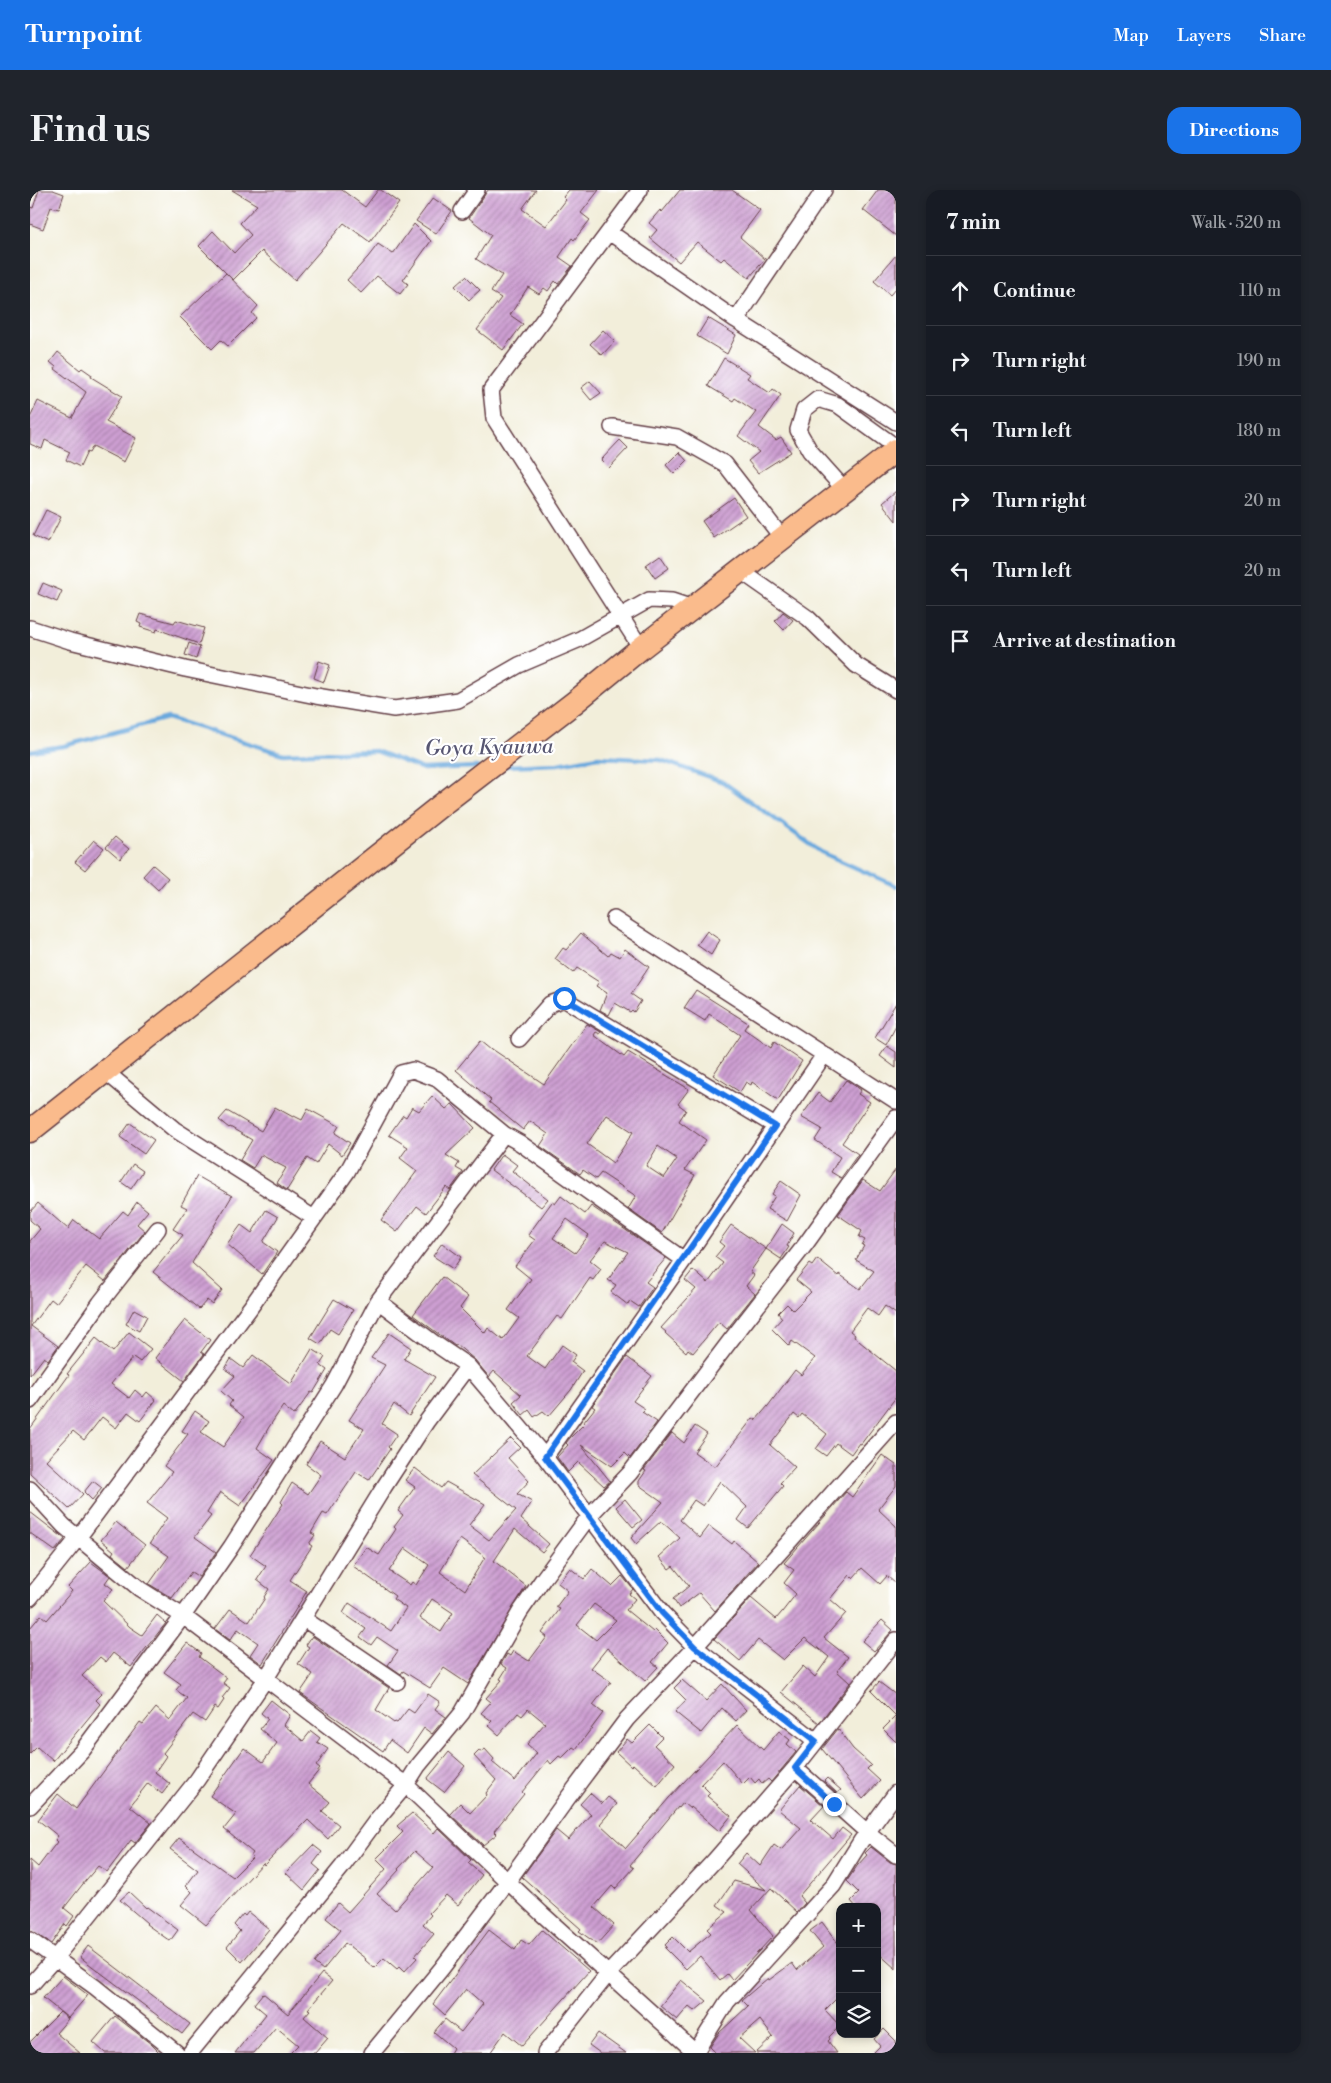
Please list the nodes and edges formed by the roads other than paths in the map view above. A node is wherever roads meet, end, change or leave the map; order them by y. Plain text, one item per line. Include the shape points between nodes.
1 (477, 190) edge
2 (640, 190) edge
3 (824, 190) edge
4 (462, 211) dead end
5 (608, 232) junction
6 (736, 320) junction
7 (896, 422) edge
8 (612, 427) dead end
9 (896, 448) edge
10 (845, 490) junction
11 (783, 539) junction
12 (741, 571) junction
13 (693, 608) junction
14 (620, 616) junction
15 (30, 628) edge
16 (641, 648) junction
17 (896, 690) edge
18 (614, 919) dead end
19 (519, 1038) dead end
20 (824, 1054) junction
21 (106, 1072) junction
22 (896, 1101) edge
23 (896, 1118) edge
24 (775, 1126) junction
25 (30, 1131) edge
26 (504, 1134) junction
27 (314, 1218) junction
28 (158, 1229) dead end
29 (684, 1260) junction
30 (378, 1301) junction
31 (468, 1366) junction
32 (30, 1401) edge
33 (896, 1422) edge
34 (545, 1457) junction
35 (30, 1489) edge
36 (590, 1515) junction
37 (78, 1538) junction
38 (30, 1598) edge
39 (182, 1616) junction
40 (304, 1619) junction
41 (896, 1640) edge
42 (695, 1647) junction
43 (265, 1680) junction
44 (397, 1682) dead end
45 (816, 1741) junction
46 (795, 1768) junction
47 (406, 1785) junction
48 (896, 1793) edge
49 (30, 1806) edge
50 (867, 1832) junction
51 (896, 1855) edge
52 (508, 1881) junction
53 (30, 1940) edge
54 (55, 1958) junction
55 (608, 1974) junction
56 (30, 1986) edge
57 (177, 2053) edge
58 (190, 2053) edge
59 (372, 2053) edge
60 (545, 2053) edge
61 (695, 2053) edge

1 - 4 street
2 - 5 street
3 - 6 street
5 - 6 street
5 - 14 street via 490,390 494,418
6 - 7 street
8 - 11 street via 677,437 725,464
9 - 10 highway
9 - 10 street via 838,405 818,399 804,410 798,430 810,451
10 - 11 highway
11 - 12 highway
12 - 13 highway
12 - 17 street via 808,618 856,665
13 - 14 street via 672,601 649,600
13 - 16 highway
14 - 15 street via 458,700 394,709 185,669
14 - 16 street
16 - 21 highway
18 - 20 street
19 - 24 street via 550,1004 564,998
20 - 22 street
20 - 24 street
21 - 25 highway
21 - 27 street via 174,1129
23 - 36 street via 805,1245 630,1472
24 - 29 street
26 - 27 street via 437,1079 413,1070 401,1073 347,1172
26 - 29 street
26 - 30 street
27 - 37 street
28 - 32 street
29 - 34 street
30 - 31 street
30 - 39 street via 334,1385 231,1547
31 - 34 street
31 - 40 street via 405,1454
33 - 42 street
34 - 36 street
35 - 37 street
36 - 42 street via 662,1613
36 - 47 street via 520,1612 462,1712
37 - 38 street
37 - 39 street via 140,1589
39 - 43 street
39 - 49 street via 82,1751
40 - 43 street
40 - 44 street
41 - 45 street
42 - 45 street
42 - 52 street via 627,1719
43 - 47 street
43 - 54 street via 197,1780
45 - 46 street
46 - 50 street
46 - 55 street via 714,1861
47 - 52 street
47 - 58 street
48 - 50 street
50 - 51 street
50 - 61 street via 834,1886 727,2002
52 - 55 street
52 - 59 street
53 - 54 street
54 - 56 street
54 - 57 street
55 - 60 street
55 - 61 street

